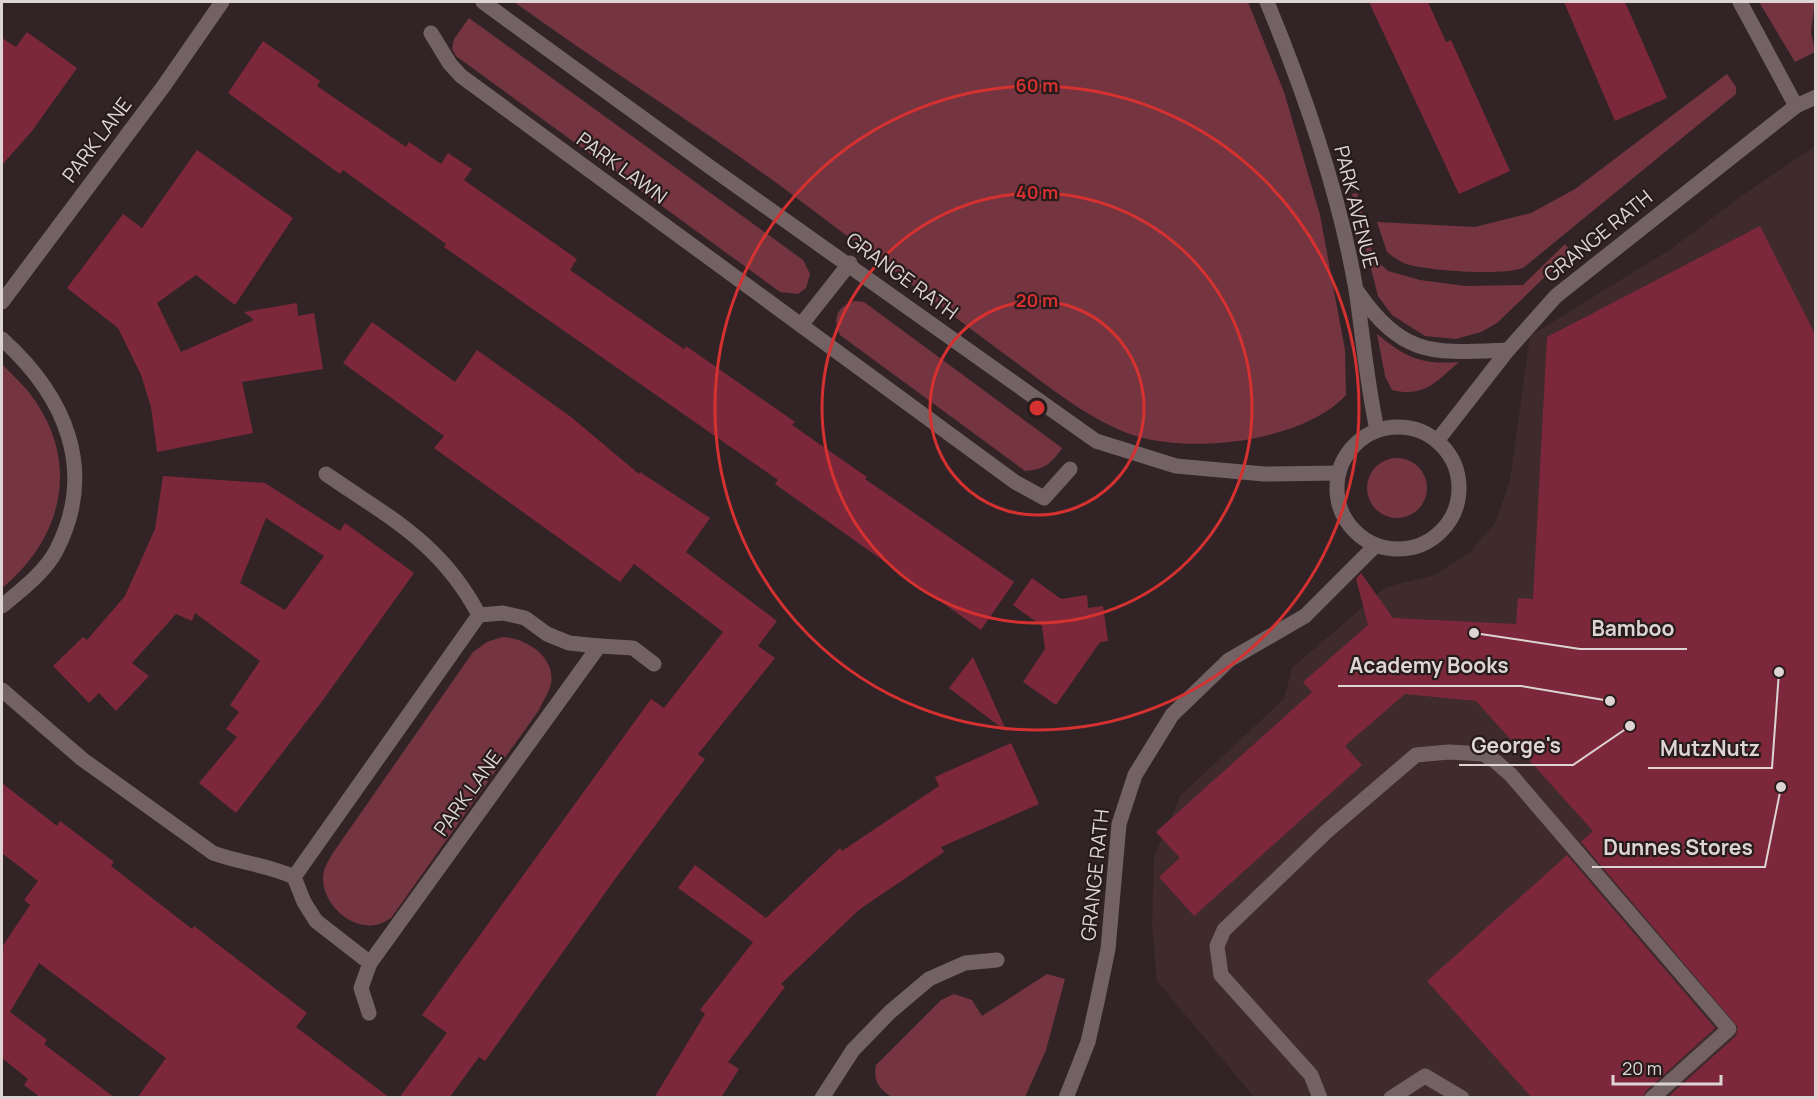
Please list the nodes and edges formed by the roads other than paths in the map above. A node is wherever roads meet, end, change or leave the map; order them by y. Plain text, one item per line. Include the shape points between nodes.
1 (222, 2) edge
2 (483, 2) edge
3 (1267, 2) edge
4 (1740, 2) edge
5 (431, 33) dead end
6 (1815, 97) edge
7 (1796, 106) junction
8 (849, 264) junction
9 (1355, 289) junction
10 (2, 302) edge
11 (801, 325) junction
12 (2, 339) edge
13 (1508, 350) junction
14 (1377, 430) junction
15 (1437, 441) junction
16 (1070, 469) dead end
17 (1339, 473) junction
18 (326, 474) dead end
19 (1376, 545) junction
20 (2, 606) edge
21 (479, 615) junction
22 (599, 646) junction
23 (654, 664) dead end
24 (2, 690) edge
25 (294, 877) junction
26 (997, 960) dead end
27 (370, 963) junction
28 (369, 1013) dead end
29 (828, 1095) edge
30 (1066, 1098) edge
31 (1320, 1098) edge
32 (1391, 1098) edge
33 (1462, 1098) edge
34 (1652, 1098) edge

1 - 10 street, PARK LANE
2 - 8 street, GRANGE RATH
3 - 9 street, PARK AVENUE via 1304,96 1337,209
4 - 7 street
5 - 11 street, PARK LAWN via 461,76
6 - 7 street, GRANGE RATH
7 - 13 street, GRANGE RATH via 1556,296
8 - 11 street
8 - 17 street, GRANGE RATH via 1095,441 1176,466 1264,474
9 - 13 street via 1376,319 1401,340 1454,352
9 - 14 street, PARK AVENUE
11 - 16 street, PARK LAWN via 1015,482 1044,498
12 - 20 street via 22,357 58,411 73,447 76,482 69,517 55,552
13 - 15 street, GRANGE RATH
14 - 15 street via 1412,429
14 - 17 street via 1360,440
15 - 19 street via 1454,463 1459,483 1457,504 1449,522 1435,537 1416,547 1396,550
17 - 19 street via 1340,508 1348,524 1360,537
18 - 21 street via 399,521 441,557
19 - 30 street, GRANGE RATH via 1305,615 1230,660 1172,715 1135,775 1119,824 1108,949 1088,1042
21 - 22 street via 503,613 525,618 568,643
21 - 25 street
22 - 23 street via 633,648
22 - 27 street, PARK LANE
24 - 25 street via 82,759 213,853
25 - 27 street via 316,921
26 - 29 street via 965,963 928,979 853,1050
27 - 28 street, PARK LANE via 361,987
31 - 34 street via 1311,1075 1221,975 1216,946 1224,930 1389,776 1416,755 1449,752 1483,754 1511,775 1729,1029
32 - 33 street via 1425,1076

